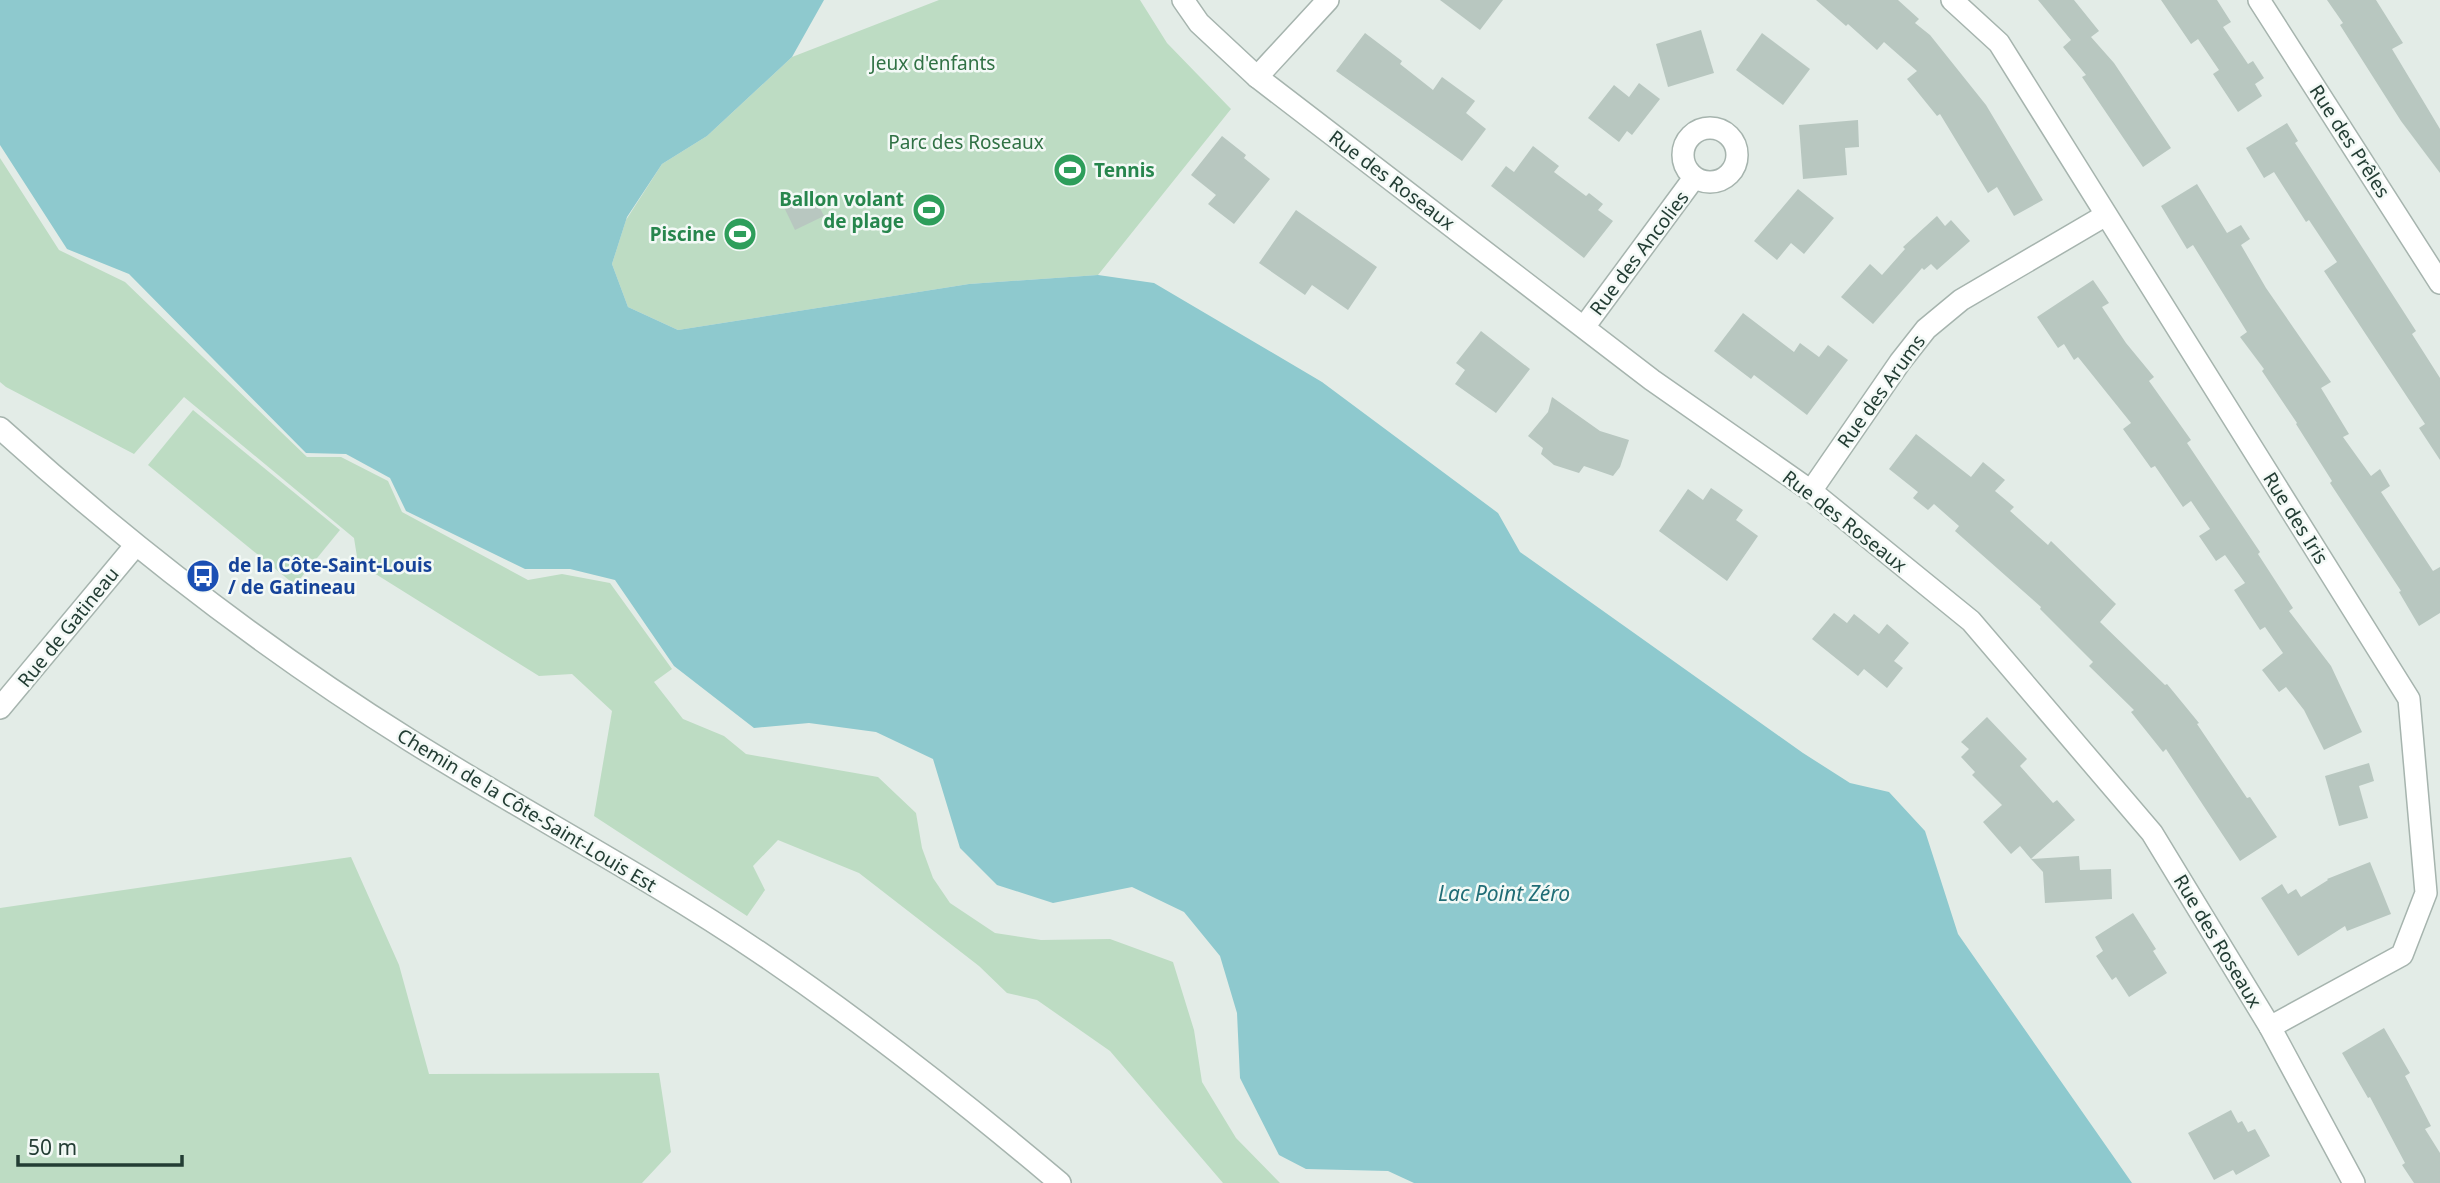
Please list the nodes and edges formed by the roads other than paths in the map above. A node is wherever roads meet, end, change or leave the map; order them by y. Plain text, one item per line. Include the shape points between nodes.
1 (1183, 0) edge
2 (1328, 0) edge
3 (1952, 0) edge
4 (2259, 0) edge
5 (1257, 77) junction
6 (1694, 178) dead end
7 (2106, 215) junction
8 (2440, 283) edge
9 (1584, 327) junction
10 (0, 428) edge
11 (1811, 491) junction
12 (135, 546) junction
13 (0, 708) edge
14 (2270, 1027) junction
15 (1060, 1183) edge
16 (2354, 1183) edge

1 - 5 street, Rue des Roseaux via 1199,23
2 - 5 street
3 - 7 street, Rue des Iris via 2000,43
4 - 8 street, Rue des Prêles
5 - 9 street, Rue des Roseaux
6 - 9 street, Rue des Ancolies
7 - 11 street, Rue des Arums via 1961,300 1926,329
7 - 14 street, Rue des Iris via 2409,699 2426,893 2402,955
9 - 11 street, Rue des Roseaux
10 - 12 street, Chemin de la Côte-Saint-Louis Est
11 - 14 street, Rue des Roseaux via 1971,621 2152,833
12 - 13 street, Rue de Gatineau
12 - 15 street, Chemin de la Côte-Saint-Louis Est via 204,600 362,709 800,980 930,1075
14 - 16 street, Rue des Roseaux

